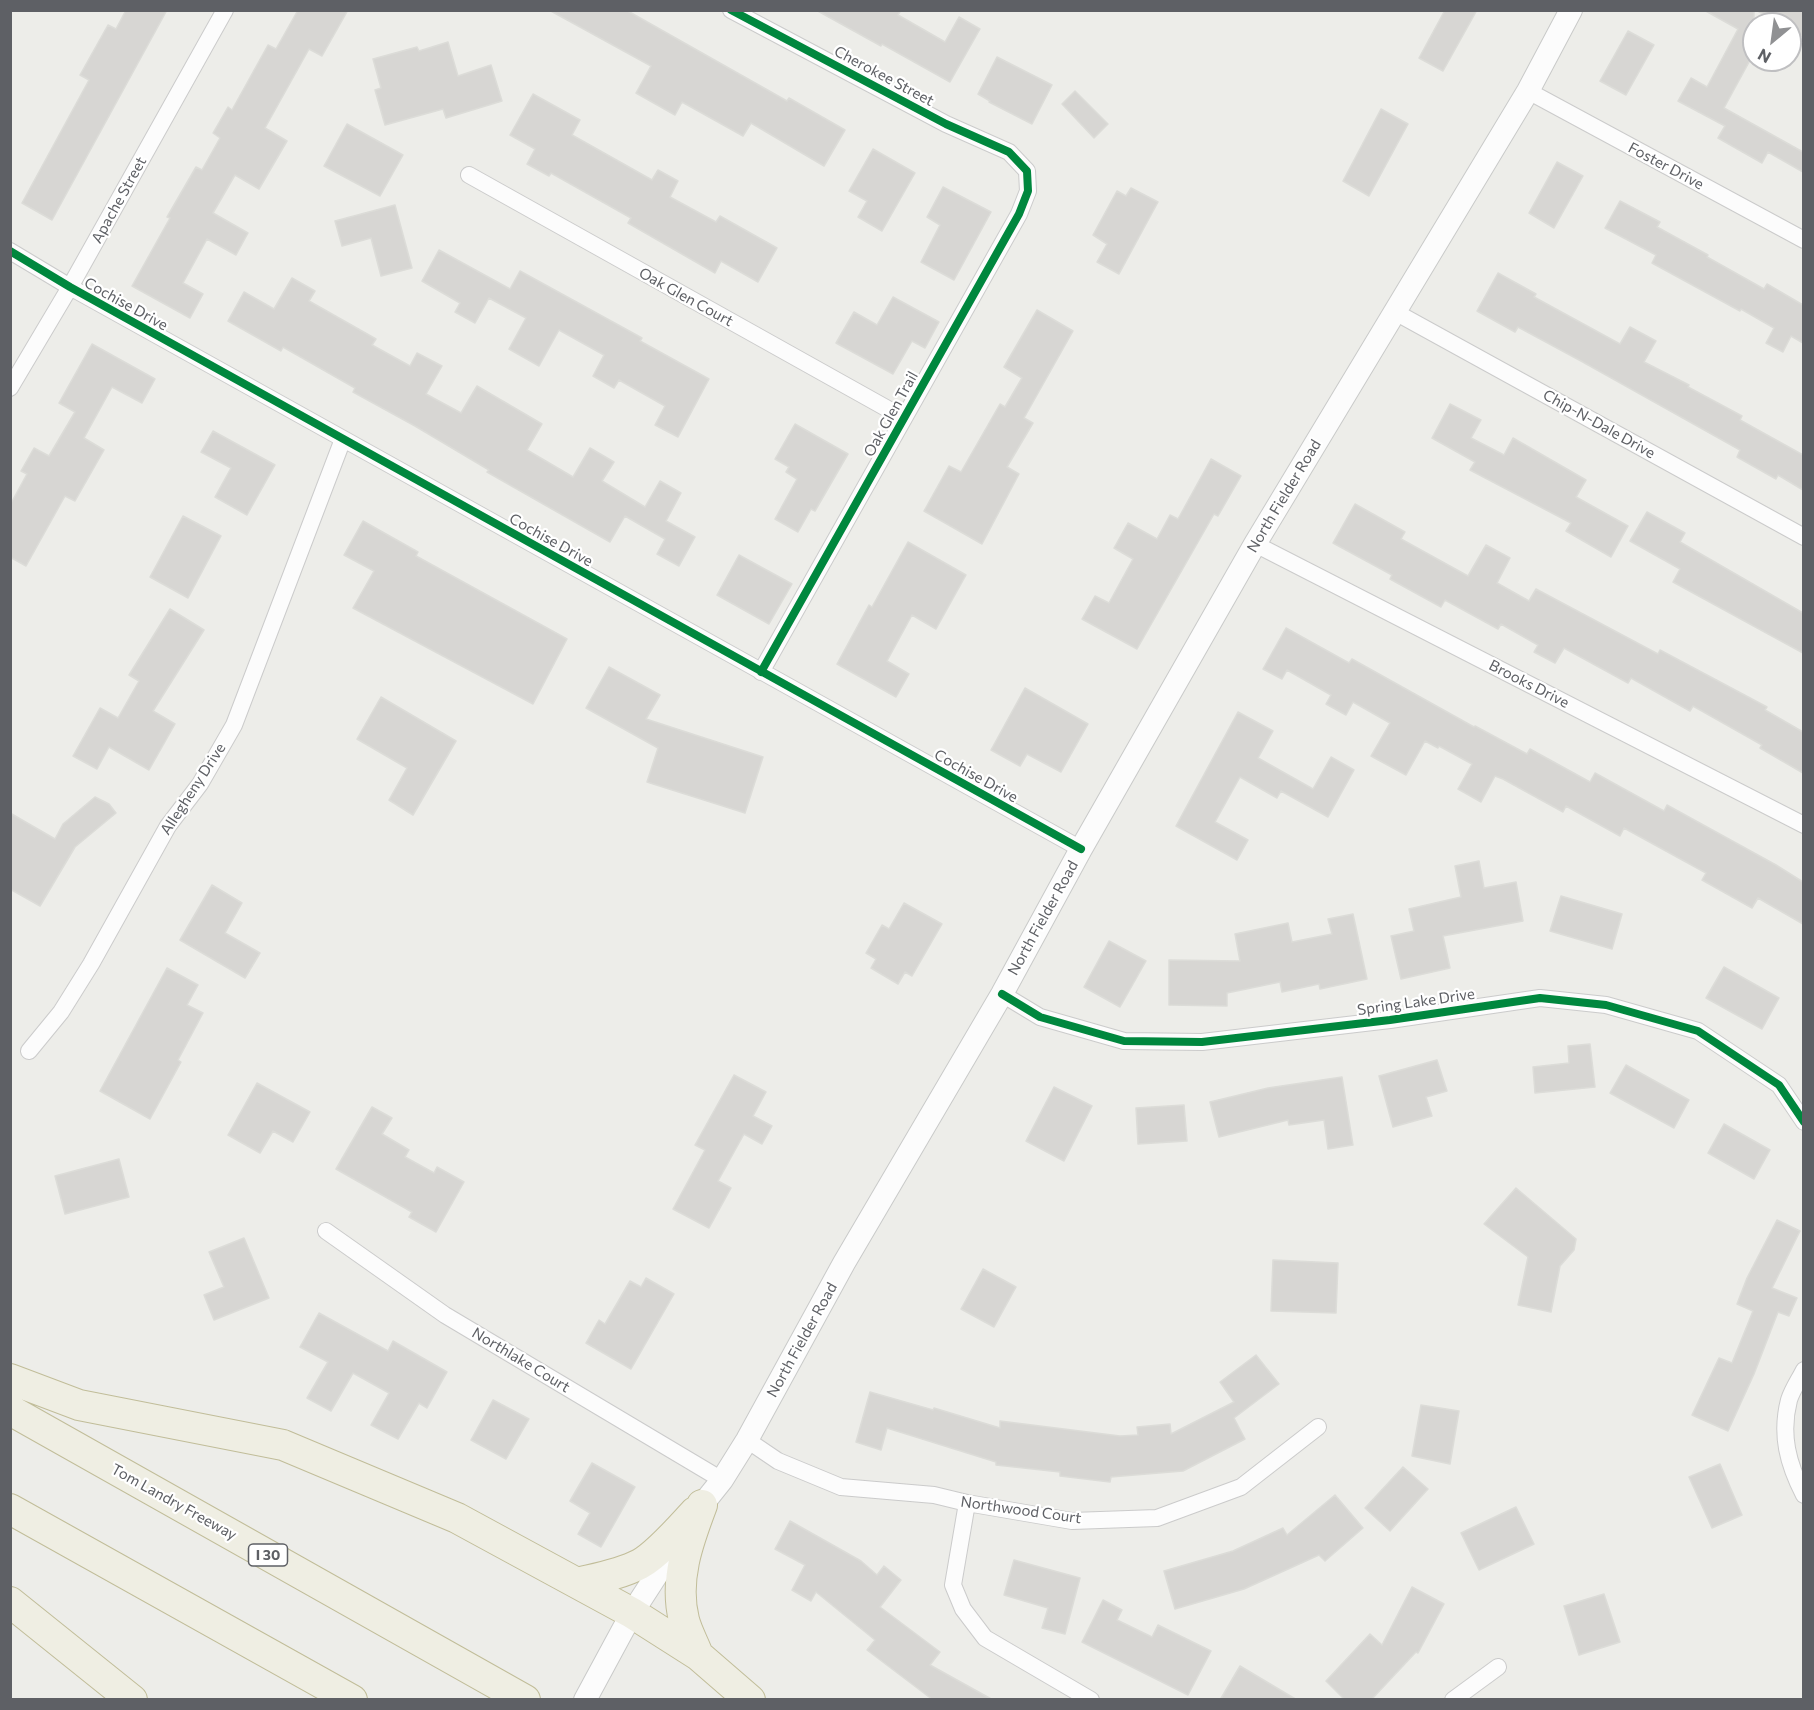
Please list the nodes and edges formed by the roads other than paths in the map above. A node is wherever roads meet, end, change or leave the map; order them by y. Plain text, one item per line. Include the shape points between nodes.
1 (225, 10) edge
2 (731, 10) edge
3 (1571, 10) edge
4 (1528, 91) junction
5 (1023, 166) joint
6 (469, 176) dead end
7 (1803, 240) edge
8 (10, 251) edge
9 (70, 287) junction
10 (1395, 312) junction
11 (10, 388) edge
12 (904, 418) junction
13 (343, 439) junction
14 (1803, 537) edge
15 (1255, 544) junction
16 (761, 672) junction
17 (1803, 825) edge
18 (1081, 849) junction
19 (1002, 994) junction
20 (29, 1051) dead end
21 (1803, 1122) edge
22 (326, 1231) dead end
23 (1803, 1370) edge
24 (10, 1379) edge
25 (10, 1410) edge
26 (1318, 1426) dead end
27 (747, 1440) junction
28 (722, 1479) junction
29 (1803, 1495) edge
30 (967, 1503) junction
31 (702, 1505) junction
32 (10, 1509) edge
33 (577, 1583) junction
34 (10, 1602) edge
35 (632, 1613) junction
36 (698, 1655) junction
37 (1498, 1667) dead end
38 (132, 1700) edge
39 (352, 1700) edge
40 (525, 1700) edge
41 (585, 1700) edge
42 (750, 1700) edge
43 (1091, 1700) edge
44 (1453, 1700) edge

1 - 9 street, Apache Street
2 - 5 street, Cherokee Street via 946,124 1010,152
3 - 4 main road, North Fielder Road
4 - 7 street, Foster Drive
4 - 10 main road, North Fielder Road
5 - 12 street, Oak Glen Trail via 1028,191 1019,214
6 - 12 street, Oak Glen Court
8 - 9 street, Cochise Drive
9 - 11 street, Apache Street
9 - 13 street, Cochise Drive
10 - 14 street, Chip-N-Dale Drive
10 - 15 main road, North Fielder Road
12 - 16 street, Oak Glen Trail
13 - 16 street, Cochise Drive
13 - 20 street, Allegheny Drive via 234,725 200,784 168,826 61,1012
15 - 17 street, Brooks Drive
15 - 18 main road, North Fielder Road
16 - 18 street, Cochise Drive
18 - 19 main road, North Fielder Road
19 - 21 street, Spring Lake Drive via 1040,1017 1124,1041 1191,1042 1390,1020 1540,998 1606,1005 1698,1031 1779,1085
19 - 27 main road, North Fielder Road via 844,1263
22 - 28 street, Northlake Court via 445,1315
23 - 29 street via 1789,1399 1786,1425 1786,1452
24 - 33 highway via 79,1405 283,1445 457,1518
25 - 40 highway, Tom Landry Freeway / I 30
26 - 30 street, Northwood Court via 1241,1487 1157,1518 1072,1521
27 - 28 main road, North Fielder Road
27 - 30 street, Northwood Court via 778,1461 841,1487 934,1495
28 - 31 main road, North Fielder Road
30 - 43 street via 953,1585 963,1609 985,1638
31 - 33 highway via 642,1563
31 - 35 main road, North Fielder Road
31 - 36 highway via 684,1552 680,1591 684,1620
32 - 39 highway
33 - 35 highway
34 - 38 highway
35 - 36 highway
35 - 41 main road, North Fielder Road
36 - 42 highway
37 - 44 street

